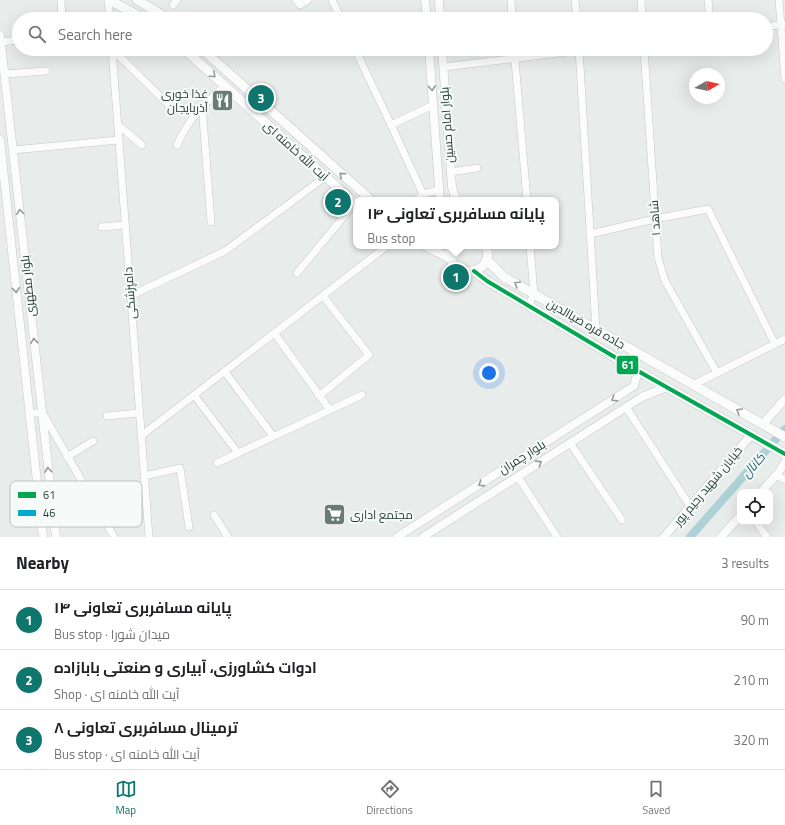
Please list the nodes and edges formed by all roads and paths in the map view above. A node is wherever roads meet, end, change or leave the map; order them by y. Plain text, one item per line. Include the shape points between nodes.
1 (61, 0) edge
2 (109, 0) edge
3 (137, 0) edge
4 (296, 0) edge
5 (308, 0) edge
6 (332, 0) edge
7 (425, 0) edge
8 (439, 0) edge
9 (510, 0) edge
10 (575, 0) edge
11 (641, 0) edge
12 (708, 0) edge
13 (779, 0) edge
14 (62, 12) edge
15 (110, 12) edge
16 (132, 12) edge
17 (157, 12) edge
18 (338, 12) edge
19 (426, 12) edge
20 (440, 12) edge
21 (511, 12) edge
22 (576, 12) edge
23 (642, 12) edge
24 (709, 12) edge
25 (783, 24) edge
26 (773, 26) edge
27 (0, 38) edge
28 (12, 39) edge
29 (113, 56) edge
30 (119, 56) edge
31 (192, 56) edge
32 (210, 56) edge
33 (358, 56) edge
34 (430, 56) edge
35 (443, 56) edge
36 (531, 56) edge
37 (580, 56) edge
38 (644, 56) edge
39 (515, 58) junction
40 (444, 67) junction
41 (46, 72) dead end
42 (4, 74) junction
43 (785, 79) edge
44 (225, 86) junction
45 (202, 105) junction
46 (433, 105) junction
47 (170, 106) dead end
48 (118, 125) junction
49 (391, 125) junction
50 (0, 140) edge
51 (119, 140) junction
52 (142, 145) dead end
53 (177, 145) dead end
54 (13, 150) junction
55 (477, 168) dead end
56 (451, 172) junction
57 (325, 177) junction
58 (440, 190) junction
59 (424, 194) junction
60 (368, 197) edge
61 (420, 197) edge
62 (440, 197) edge
63 (455, 197) edge
64 (527, 197) edge
65 (353, 201) edge
66 (353, 205) edge
67 (655, 219) junction
68 (211, 222) dead end
69 (125, 225) junction
70 (102, 227) dead end
71 (590, 234) junction
72 (382, 249) edge
73 (432, 249) edge
74 (451, 249) edge
75 (486, 249) edge
76 (530, 249) edge
77 (451, 259) junction
78 (487, 260) junction
79 (474, 271) junction
80 (14, 274) junction
81 (27, 274) junction
82 (297, 274) dead end
83 (534, 294) junction
84 (130, 296) junction
85 (323, 296) junction
86 (528, 306) junction
87 (596, 329) junction
88 (275, 334) junction
89 (785, 338) edge
90 (775, 344) junction
91 (638, 371) junction
92 (225, 372) junction
93 (717, 373) junction
94 (694, 385) junction
95 (667, 388) junction
96 (194, 395) junction
97 (362, 395) dead end
98 (319, 396) junction
99 (785, 399) edge
100 (626, 407) junction
101 (330, 410) junction
102 (42, 412) junction
103 (139, 413) junction
104 (29, 414) junction
105 (107, 416) dead end
106 (763, 424) junction
107 (751, 435) junction
108 (141, 436) junction
109 (274, 436) junction
110 (785, 437) edge
111 (93, 441) dead end
112 (570, 443) junction
113 (238, 453) junction
114 (785, 456) edge
115 (67, 457) junction
116 (216, 463) dead end
117 (776, 475) junction
118 (144, 476) junction
119 (518, 477) junction
120 (785, 480) edge
121 (37, 481) edge
122 (50, 481) edge
123 (81, 481) edge
124 (764, 489) edge
125 (690, 506) junction
126 (214, 515) dead end
127 (737, 519) edge
128 (622, 520) dead end
129 (758, 525) edge
130 (42, 527) edge
131 (55, 527) edge
132 (108, 527) edge
133 (189, 527) dead end
134 (43, 537) edge
135 (56, 537) edge
136 (114, 537) edge
137 (149, 537) edge
138 (228, 537) edge
139 (396, 537) edge
140 (423, 537) edge
141 (558, 537) edge
142 (664, 537) edge
143 (721, 537) edge
144 (767, 537) edge

1 - 14 street
2 - 15 street
2 - 16 main road
3 - 17 main road
4 - 5 street via 300,5
6 - 18 street
7 - 19 street
8 - 20 street
9 - 21 street
10 - 22 street
11 - 23 street
12 - 24 street
13 - 25 street
25 - 26 street
25 - 43 street
27 - 28 street
27 - 42 street, بلوار مطهری
29 - 48 street, دامپزشکی
30 - 47 street
31 -> 44 main road, آیت الله خامنه ای
60 -> 32 main road, آیت الله خامنه ای
33 - 49 street
34 -> 46 street, بلوار امام حسین
35 - 40 street, بلوار امام حسین
36 - 39 street
37 - 71 street
38 - 67 street, شاهد ۱
39 - 40 street
39 - 64 street
40 - 56 street, بلوار امام حسین
41 - 42 street
42 - 54 street, بلوار مطهری
44 - 45 street
44 - 57 main road, آیت الله خامنه ای
45 - 53 street via 184,130
45 - 68 street
46 - 49 street
46 - 58 street, بلوار امام حسین
48 - 51 street, دامپزشکی
48 - 52 street
49 - 59 street
50 - 80 street, بلوار مطهری
51 - 54 street
51 - 69 street, دامپزشکی
81 -> 54 street, بلوار مطهری
55 - 56 street
56 - 63 street, بلوار امام حسین
57 - 65 main road, آیت الله خامنه ای
57 - 84 street via 225,251
58 - 59 street
58 - 62 street, بلوار امام حسین
59 - 61 street
66 - 82 street
67 - 71 street
67 - 90 street via 708,209
67 - 93 street, شاهد ۱ via 658,258 665,281
69 - 70 street
69 - 84 street, دامپزشکی
71 - 87 street
72 - 85 street
73 - 77 main road
74 - 77 main road
75 - 78 main road
76 - 83 street
77 - 79 main road, جاده قره ضیاالدین via 458,268
78 - 79 main road
83 -> 78 main road, جاده قره ضیاالدین via 504,277
79 - 86 main road, جاده قره ضیاالدین
80 - 81 street
80 -> 104 street, بلوار مطهری
102 -> 81 street, بلوار مطهری
83 - 86 street
83 - 87 main road, جاده قره ضیاالدین
84 - 103 street, دامپزشکی
85 - 88 street
85 - 98 street via 370,355
86 - 91 main road, جاده قره ضیاالدین
87 - 94 main road, جاده قره ضیاالدین
88 - 92 street
88 - 98 street
89 - 90 street
90 - 93 street
91 - 95 main road, جاده قره ضیاالدین
91 -> 139 street, بلوار چمران via 634,386
92 - 96 street
92 - 109 street
93 - 94 street
106 -> 94 main road, جاده قره ضیاالدین
95 - 100 street, بلوار چمران via 642,397
95 - 107 main road, جاده قره ضیاالدین
96 - 108 street
96 - 113 street
97 - 101 street
98 - 101 street
99 - 106 street
100 - 112 street, بلوار چمران
100 - 125 street
101 - 109 street
102 - 104 street
102 - 115 street
122 -> 102 street, بلوار مطهری
103 - 105 street
103 - 108 street, دامپزشکی
104 - 121 street, بلوار مطهری
106 - 110 main road, جاده قره ضیاالدین
107 - 114 main road, جاده قره ضیاالدین
107 - 125 street, خیابان شهید رحیم پور
108 - 118 street, دامپزشکی
109 - 113 street
111 - 115 street
119 -> 112 street, بلوار چمران
112 - 128 street
113 - 116 street
114 - 117 street
115 - 123 street
117 - 120 street
117 - 124 street
118 - 133 street via 180,468
118 - 137 street, دامپزشکی
119 - 140 street, بلوار چمران
119 - 141 street
125 - 142 street, خیابان شهید رحیم پور
126 - 138 street
127 - 143 street
129 - 144 street
130 - 134 street, بلوار مطهری
135 -> 131 street, بلوار مطهری
132 - 136 street

